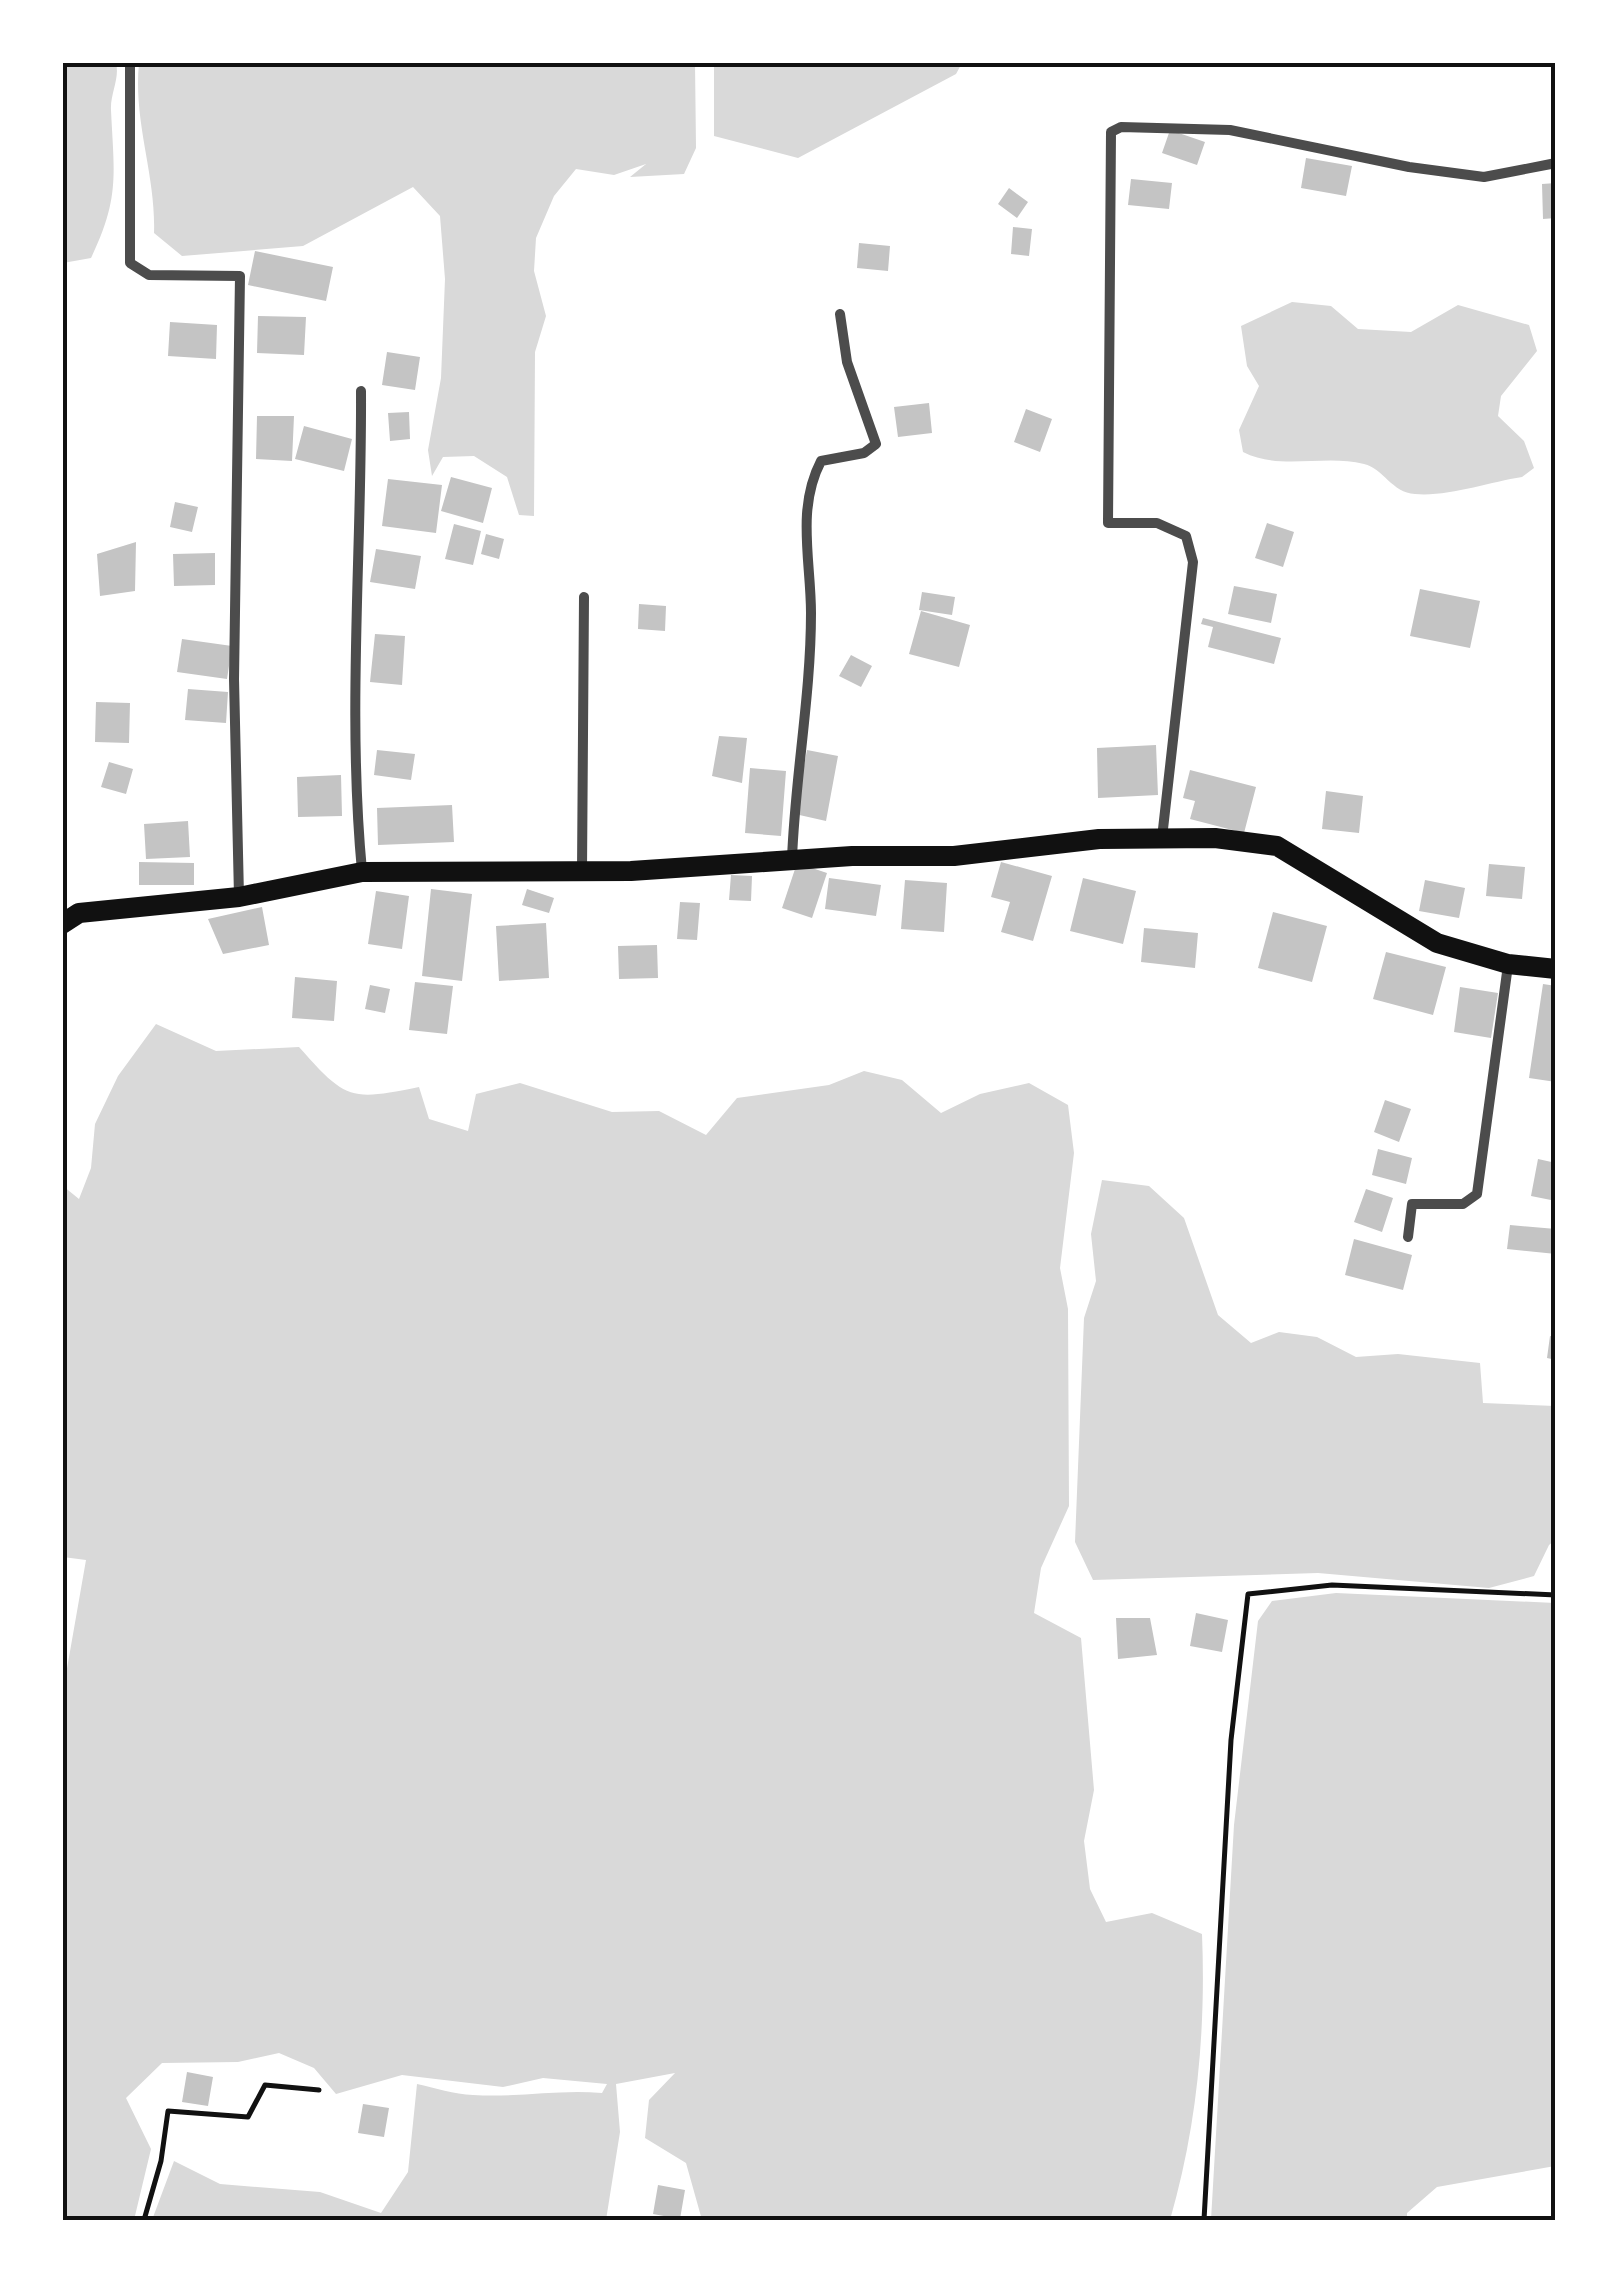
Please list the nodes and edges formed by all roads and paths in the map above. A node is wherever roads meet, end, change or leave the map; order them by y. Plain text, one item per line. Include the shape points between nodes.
1 (130, 62) edge
2 (1556, 162) edge
3 (840, 314) dead end
4 (361, 391) dead end
5 (584, 597) dead end
6 (1162, 838) junction
7 (792, 859) junction
8 (362, 872) junction
9 (582, 872) junction
10 (240, 897) junction
11 (62, 924) edge
12 (1508, 964) junction
13 (1556, 969) edge
14 (1408, 1237) dead end
15 (1556, 1595) edge
16 (319, 2090) dead end
17 (144, 2220) edge
18 (1204, 2220) edge

1 - 10 street via 130,264 150,274 240,276 234,679
2 - 6 street via 1484,176 1230,130 1114,129 1108,523 1156,522 1186,536 1193,562
3 - 7 street via 847,362 876,444 864,454 821,461 812,479 806,515 811,613
4 - 8 street via 354,788
5 - 9 street
6 - 7 main road via 954,856
6 - 12 main road via 1277,846 1438,944
7 - 9 main road
8 - 9 main road
8 - 10 main road
10 - 11 main road via 80,913
12 - 13 main road
12 - 14 street via 1477,1194 1463,1204 1412,1204
15 - 18 path via 1332,1585 1248,1594 1230,1740
16 - 17 path via 266,2085 248,2117 168,2110

